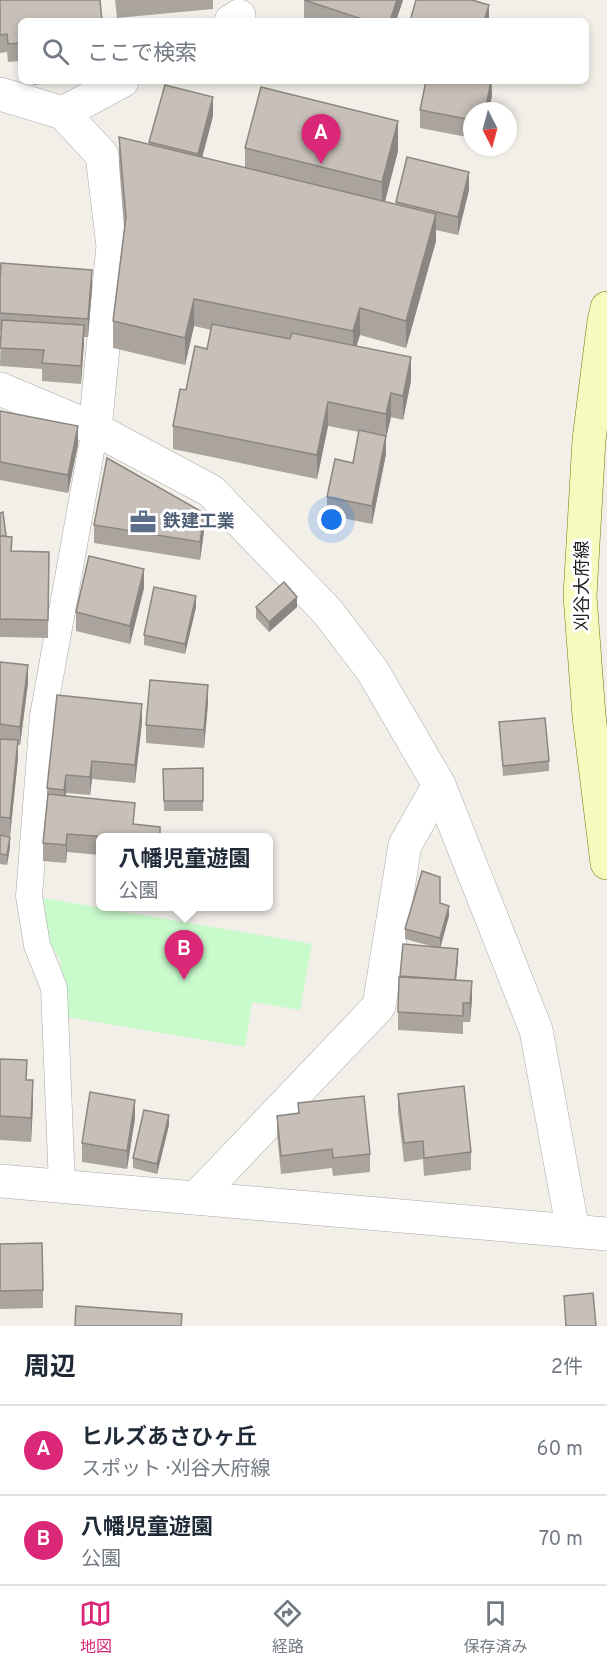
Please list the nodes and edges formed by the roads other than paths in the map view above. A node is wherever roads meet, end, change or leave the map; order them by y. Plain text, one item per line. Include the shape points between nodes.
1 (116, 84) edge
2 (0, 94) edge
3 (63, 113) junction
4 (607, 309) edge
5 (0, 388) edge
6 (95, 429) junction
7 (440, 784) junction
8 (607, 863) edge
9 (0, 1181) edge
10 (62, 1186) junction
11 (196, 1198) junction
12 (573, 1231) junction
13 (607, 1234) edge

1 - 3 street
2 - 3 street
3 - 6 street via 102,155 113,246
4 - 8 main road, 刈谷大府線 via 589,440 580,596 589,716
5 - 6 street
6 - 7 street via 212,490 327,611 372,670
6 - 10 lane via 43,716 29,896 37,945 54,988
7 - 11 street via 405,845 379,1006
7 - 12 street via 536,1030
9 - 10 street
10 - 11 street
11 - 12 street
12 - 13 street

